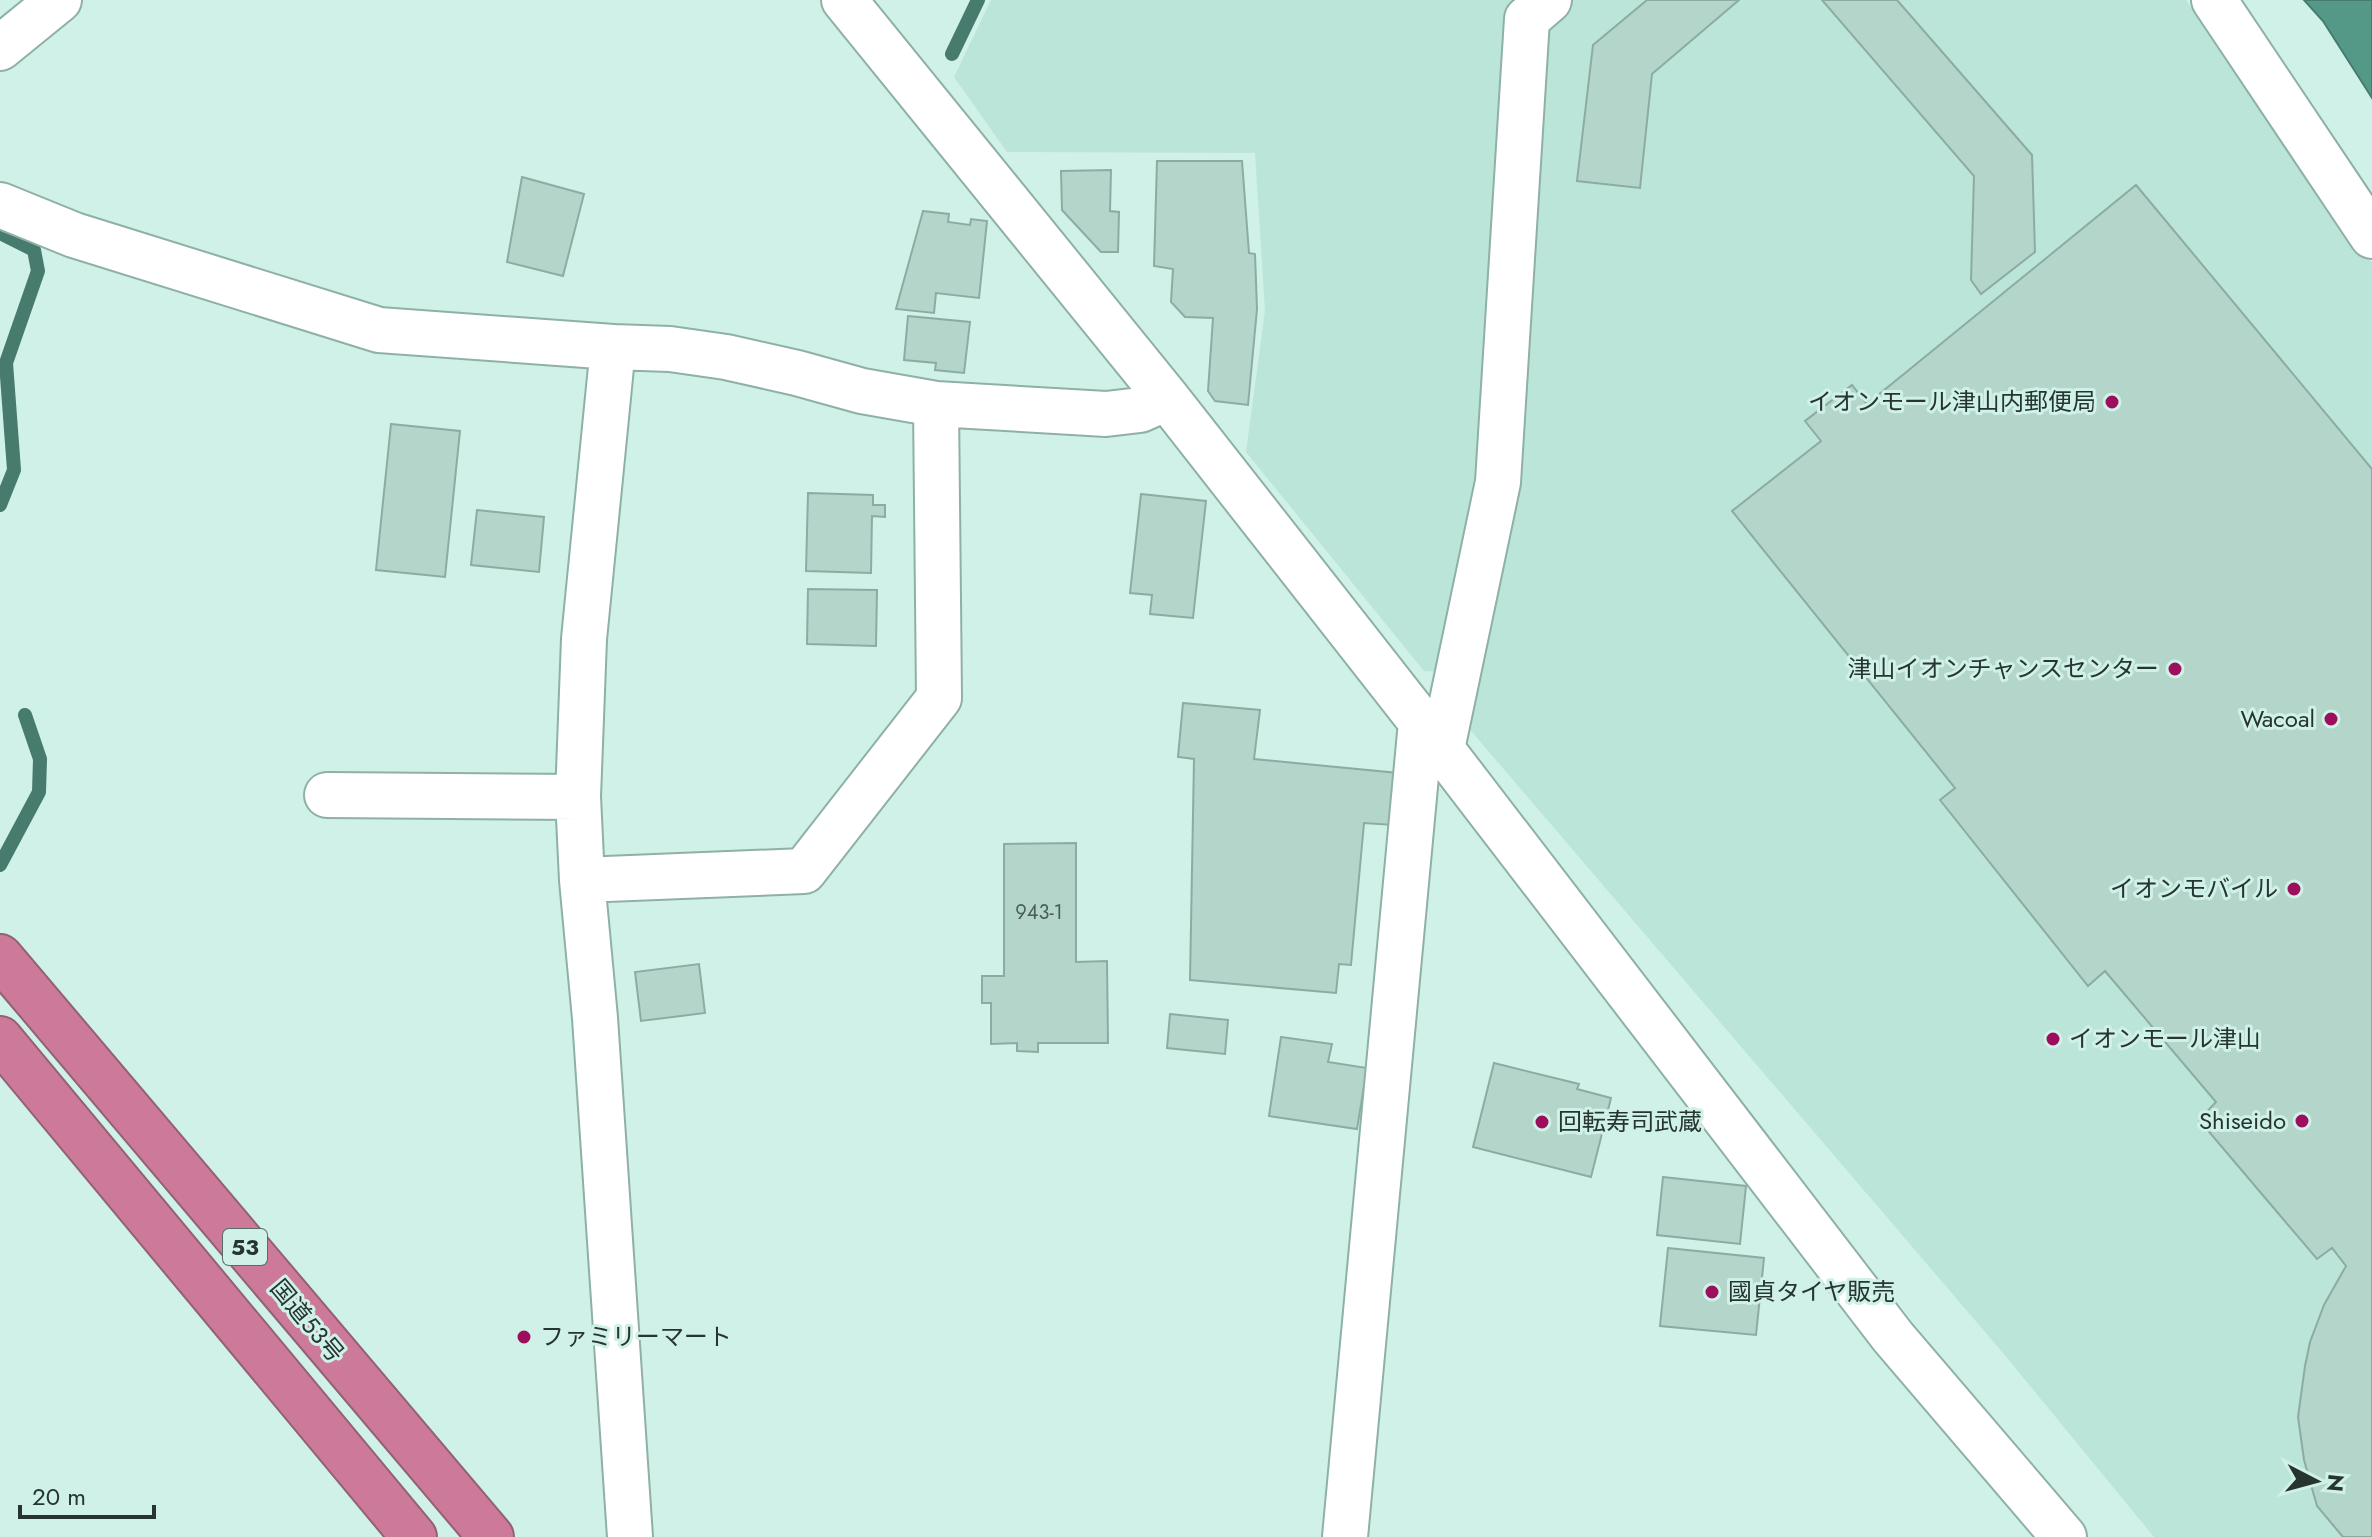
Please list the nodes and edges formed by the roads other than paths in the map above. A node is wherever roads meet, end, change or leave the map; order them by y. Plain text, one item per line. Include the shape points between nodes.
1 (59, 0) edge
2 (844, 0) edge
3 (1549, 0) edge
4 (2214, 0) edge
5 (0, 48) edge
6 (0, 205) edge
7 (2372, 236) edge
8 (613, 347) junction
9 (1167, 398) junction
10 (936, 404) junction
11 (1432, 736) junction
12 (327, 795) dead end
13 (578, 797) junction
14 (582, 880) junction
15 (0, 957) edge
16 (0, 1039) edge
17 (414, 1537) edge
18 (491, 1537) edge
19 (630, 1537) edge
20 (1345, 1537) edge
21 (2064, 1537) edge

1 - 5 street
2 - 9 street
3 - 11 street via 1527,19 1498,482
4 - 7 street
6 - 8 street via 74,235 379,330
8 - 10 street via 726,357
8 - 13 street via 584,639
9 - 10 street via 1140,410 1106,414
9 - 11 street
10 - 14 street via 939,698 804,871
11 - 20 street
11 - 21 street via 1893,1337
12 - 13 street
13 - 14 street
14 - 19 street
15 - 18 highway, 国道53号 / 53
16 - 17 highway, 53

